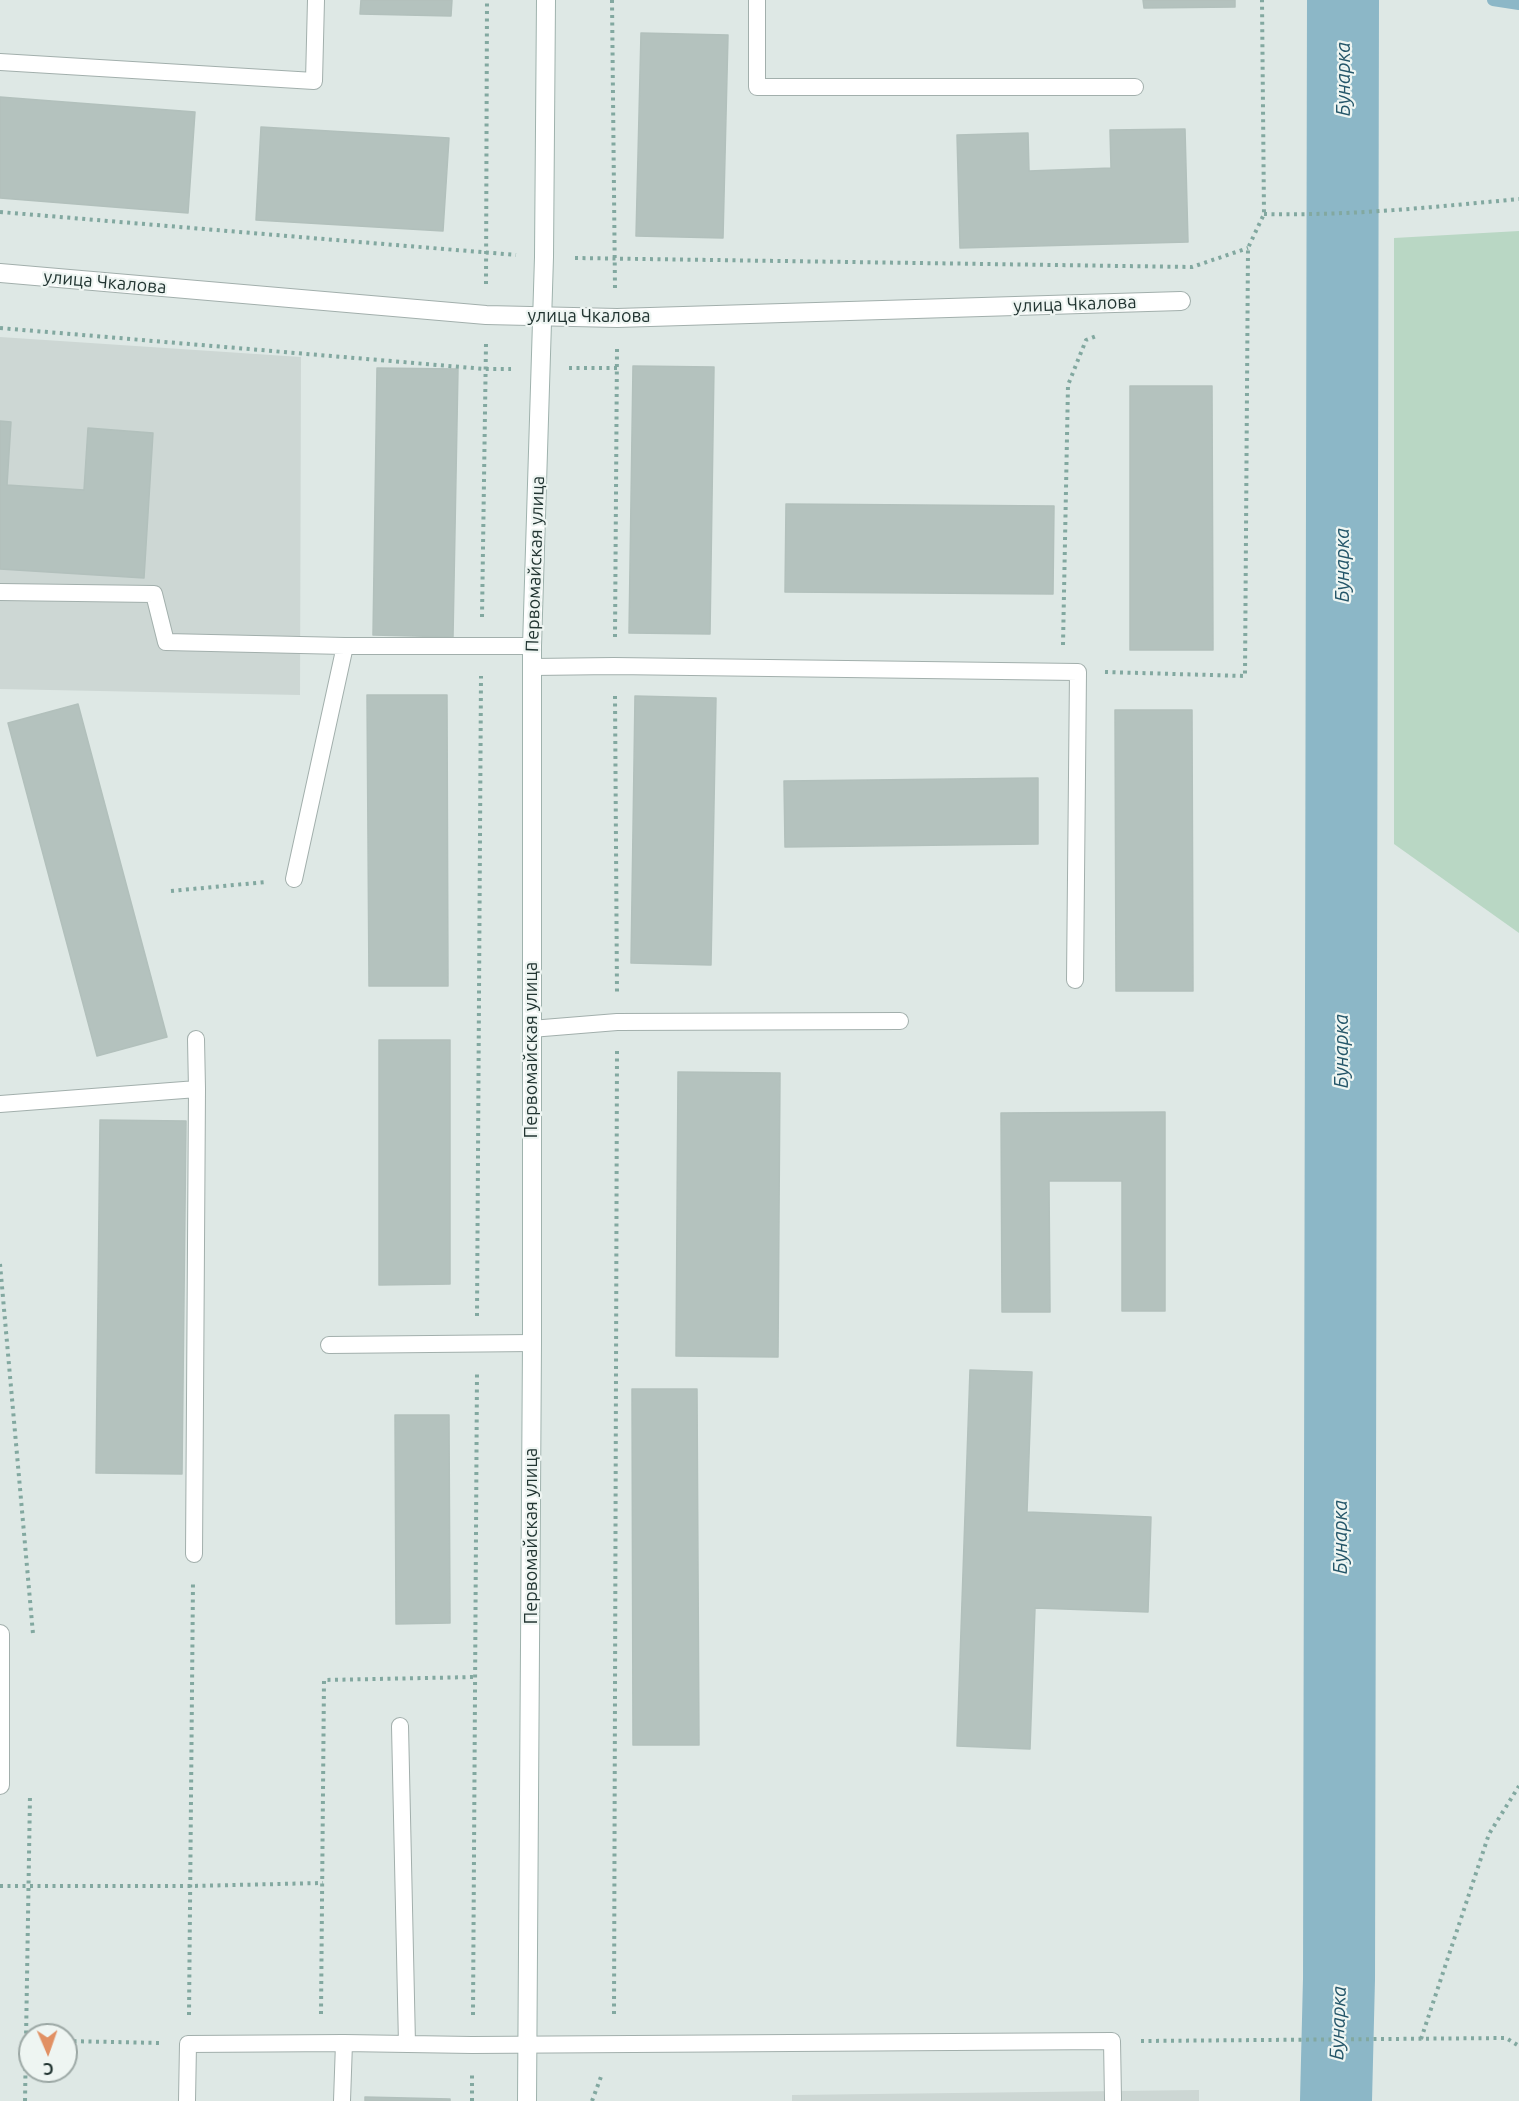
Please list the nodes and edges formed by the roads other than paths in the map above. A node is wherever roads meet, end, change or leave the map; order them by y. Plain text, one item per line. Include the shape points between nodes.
1 (316, 0) edge
2 (546, 0) edge
3 (757, 0) edge
4 (0, 62) edge
5 (1135, 87) dead end
6 (0, 273) edge
7 (1180, 301) road end
8 (542, 317) junction
9 (0, 592) edge
10 (345, 646) junction
11 (532, 646) junction
12 (532, 667) junction
13 (294, 879) road end
14 (1075, 980) dead end
15 (900, 1021) dead end
16 (531, 1029) junction
17 (196, 1039) dead end
18 (197, 1089) junction
19 (0, 1104) edge
20 (532, 1343) junction
21 (328, 1345) dead end
22 (194, 1554) road end
23 (0, 1634) edge
24 (400, 1726) dead end
25 (0, 1785) edge
26 (344, 2043) junction
27 (407, 2044) junction
28 (527, 2044) junction
29 (1113, 2099) dead end
30 (187, 2101) edge
31 (342, 2101) edge
32 (527, 2101) edge

1 - 4 lane via 314,81
2 - 8 main road, Первомайская улица
3 - 5 lane via 757,87
6 - 8 main road, улица Чкалова
7 - 8 main road, улица Чкалова
8 - 11 main road, Первомайская улица
9 - 10 lane via 154,594 166,642
10 - 11 lane
10 - 13 lane
11 - 12 main road, Первомайская улица
12 - 14 lane via 1070,671
12 - 16 main road, Первомайская улица
15 - 16 lane via 617,1022
16 - 20 main road, Первомайская улица
17 - 18 lane
18 - 19 lane
18 - 22 lane
20 - 21 lane
20 - 28 main road, Первомайская улица
23 - 25 main road
24 - 27 lane
26 - 27 lane
26 - 30 lane via 188,2044
26 - 31 lane
27 - 28 lane
28 - 29 lane via 1112,2041
28 - 32 main road, Первомайская улица

